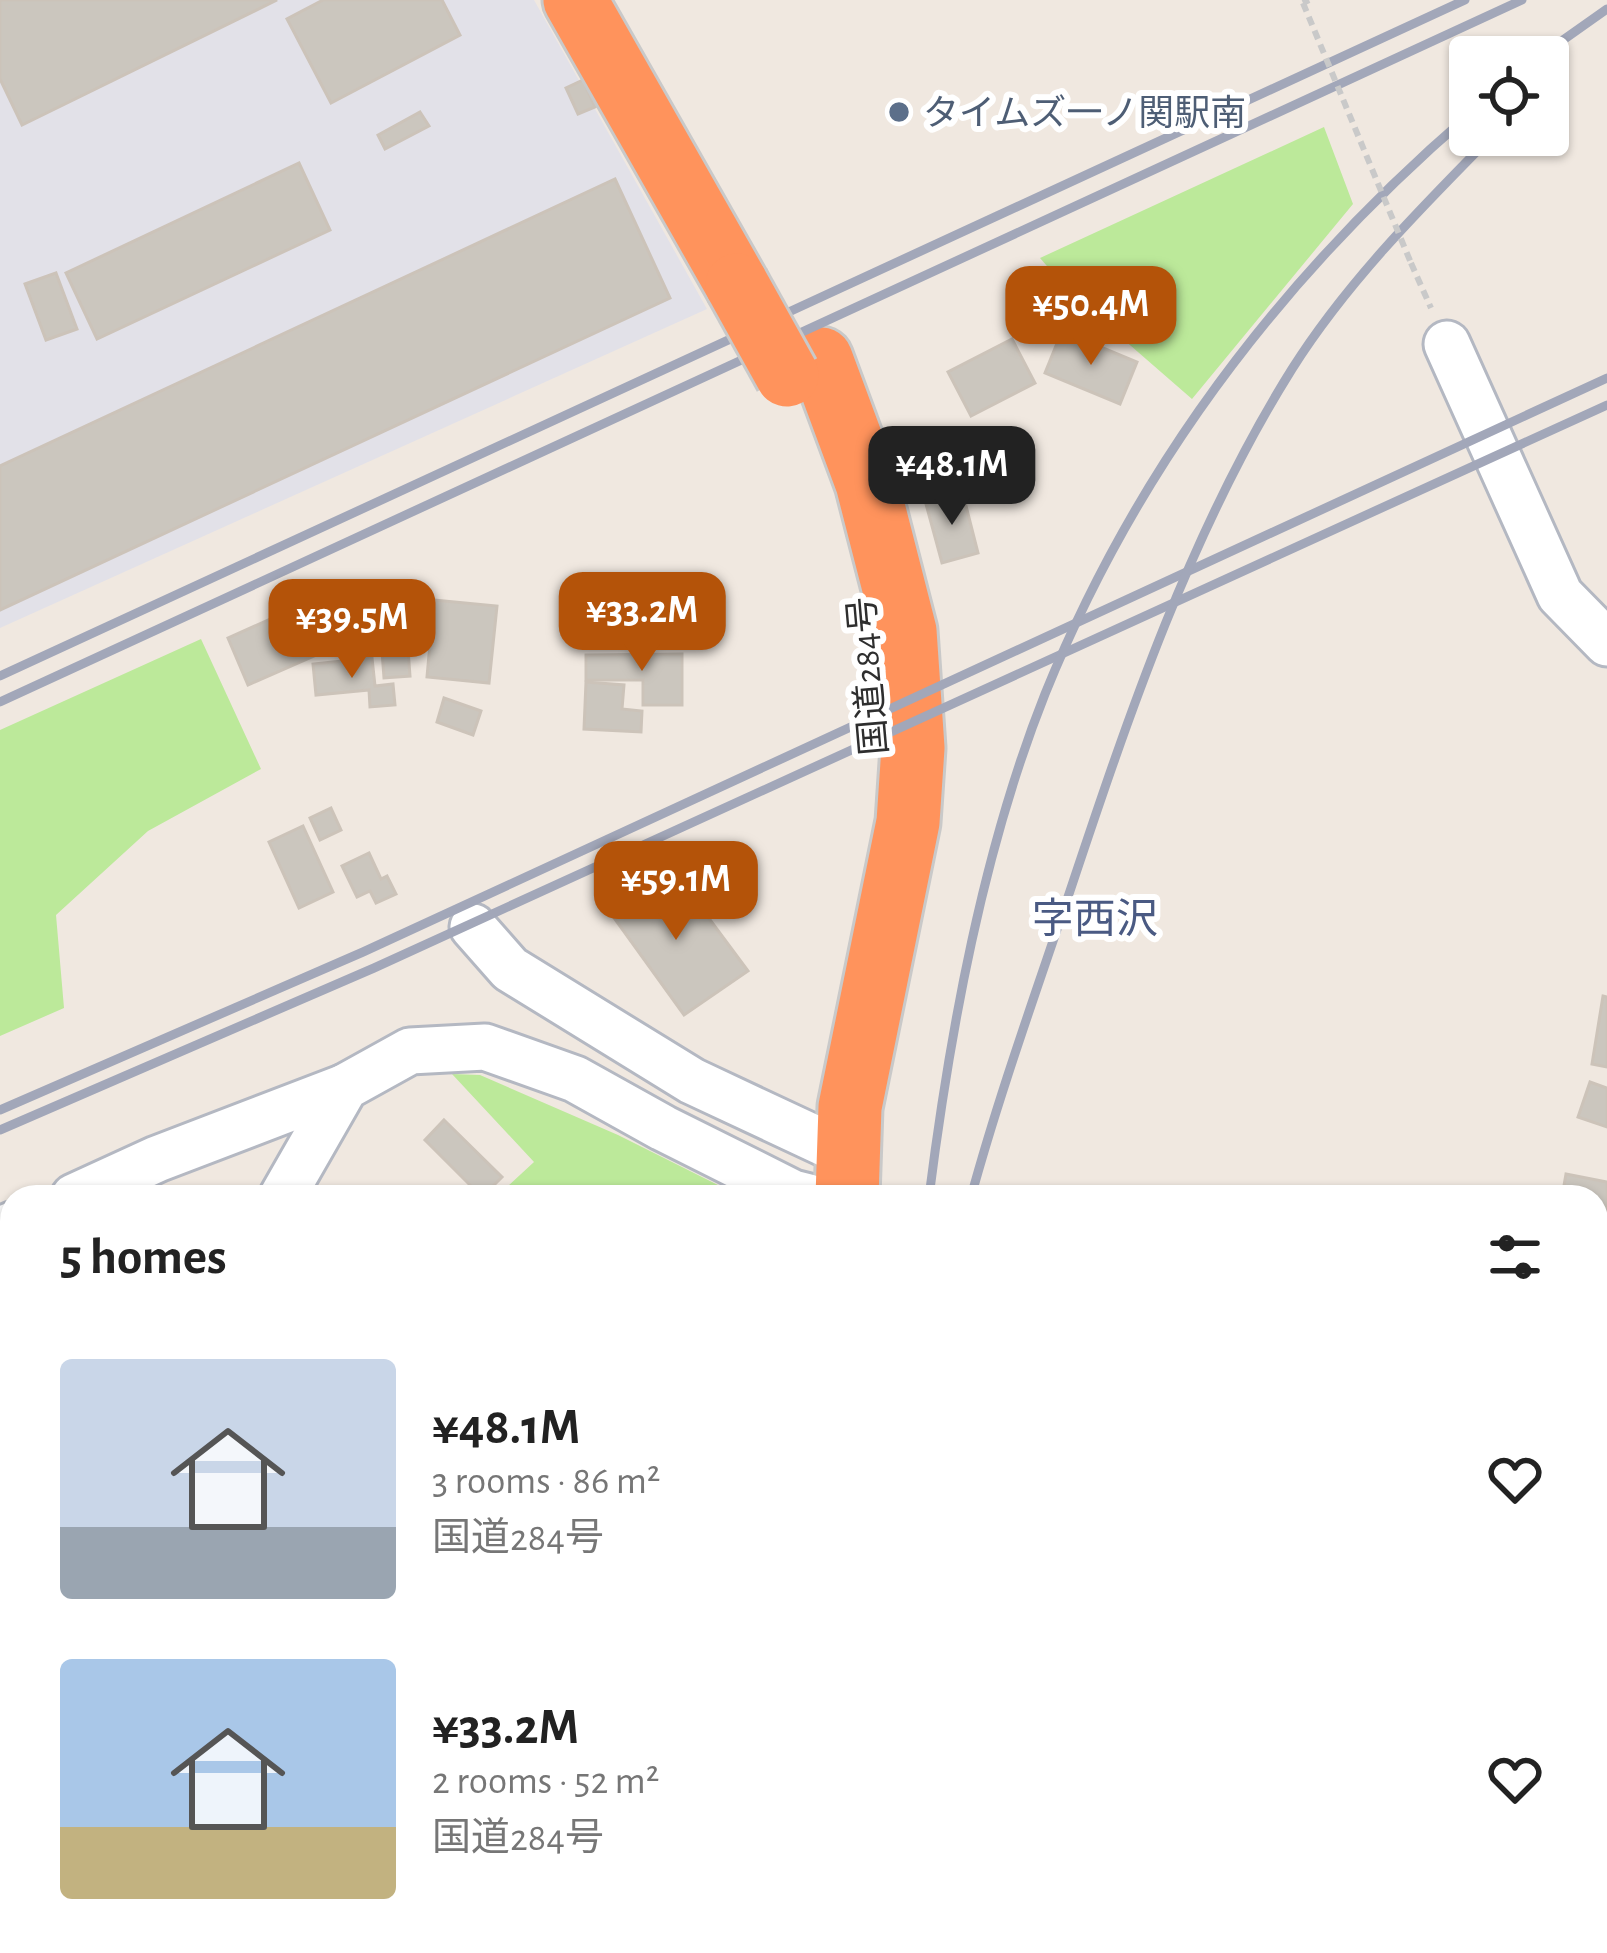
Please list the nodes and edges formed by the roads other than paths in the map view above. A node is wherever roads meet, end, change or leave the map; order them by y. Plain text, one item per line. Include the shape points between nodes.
1 (575, 0) edge
2 (620, 0) edge
3 (754, 277) junction
4 (1448, 344) road end
5 (1607, 644) edge
6 (473, 927) dead end
7 (345, 1087) junction
8 (826, 1177) edge
9 (101, 1185) edge
10 (289, 1185) edge
11 (778, 1185) edge

1 - 3 highway, 国道284号
2 - 3 highway, 国道284号
3 - 8 highway, 国道284号 via 867,483 905,631 913,748 908,822 850,1107
4 - 5 street via 1560,595
6 - 8 street via 510,969 692,1081
7 - 9 street
7 - 10 street
7 - 11 street via 410,1051 485,1047 575,1079

